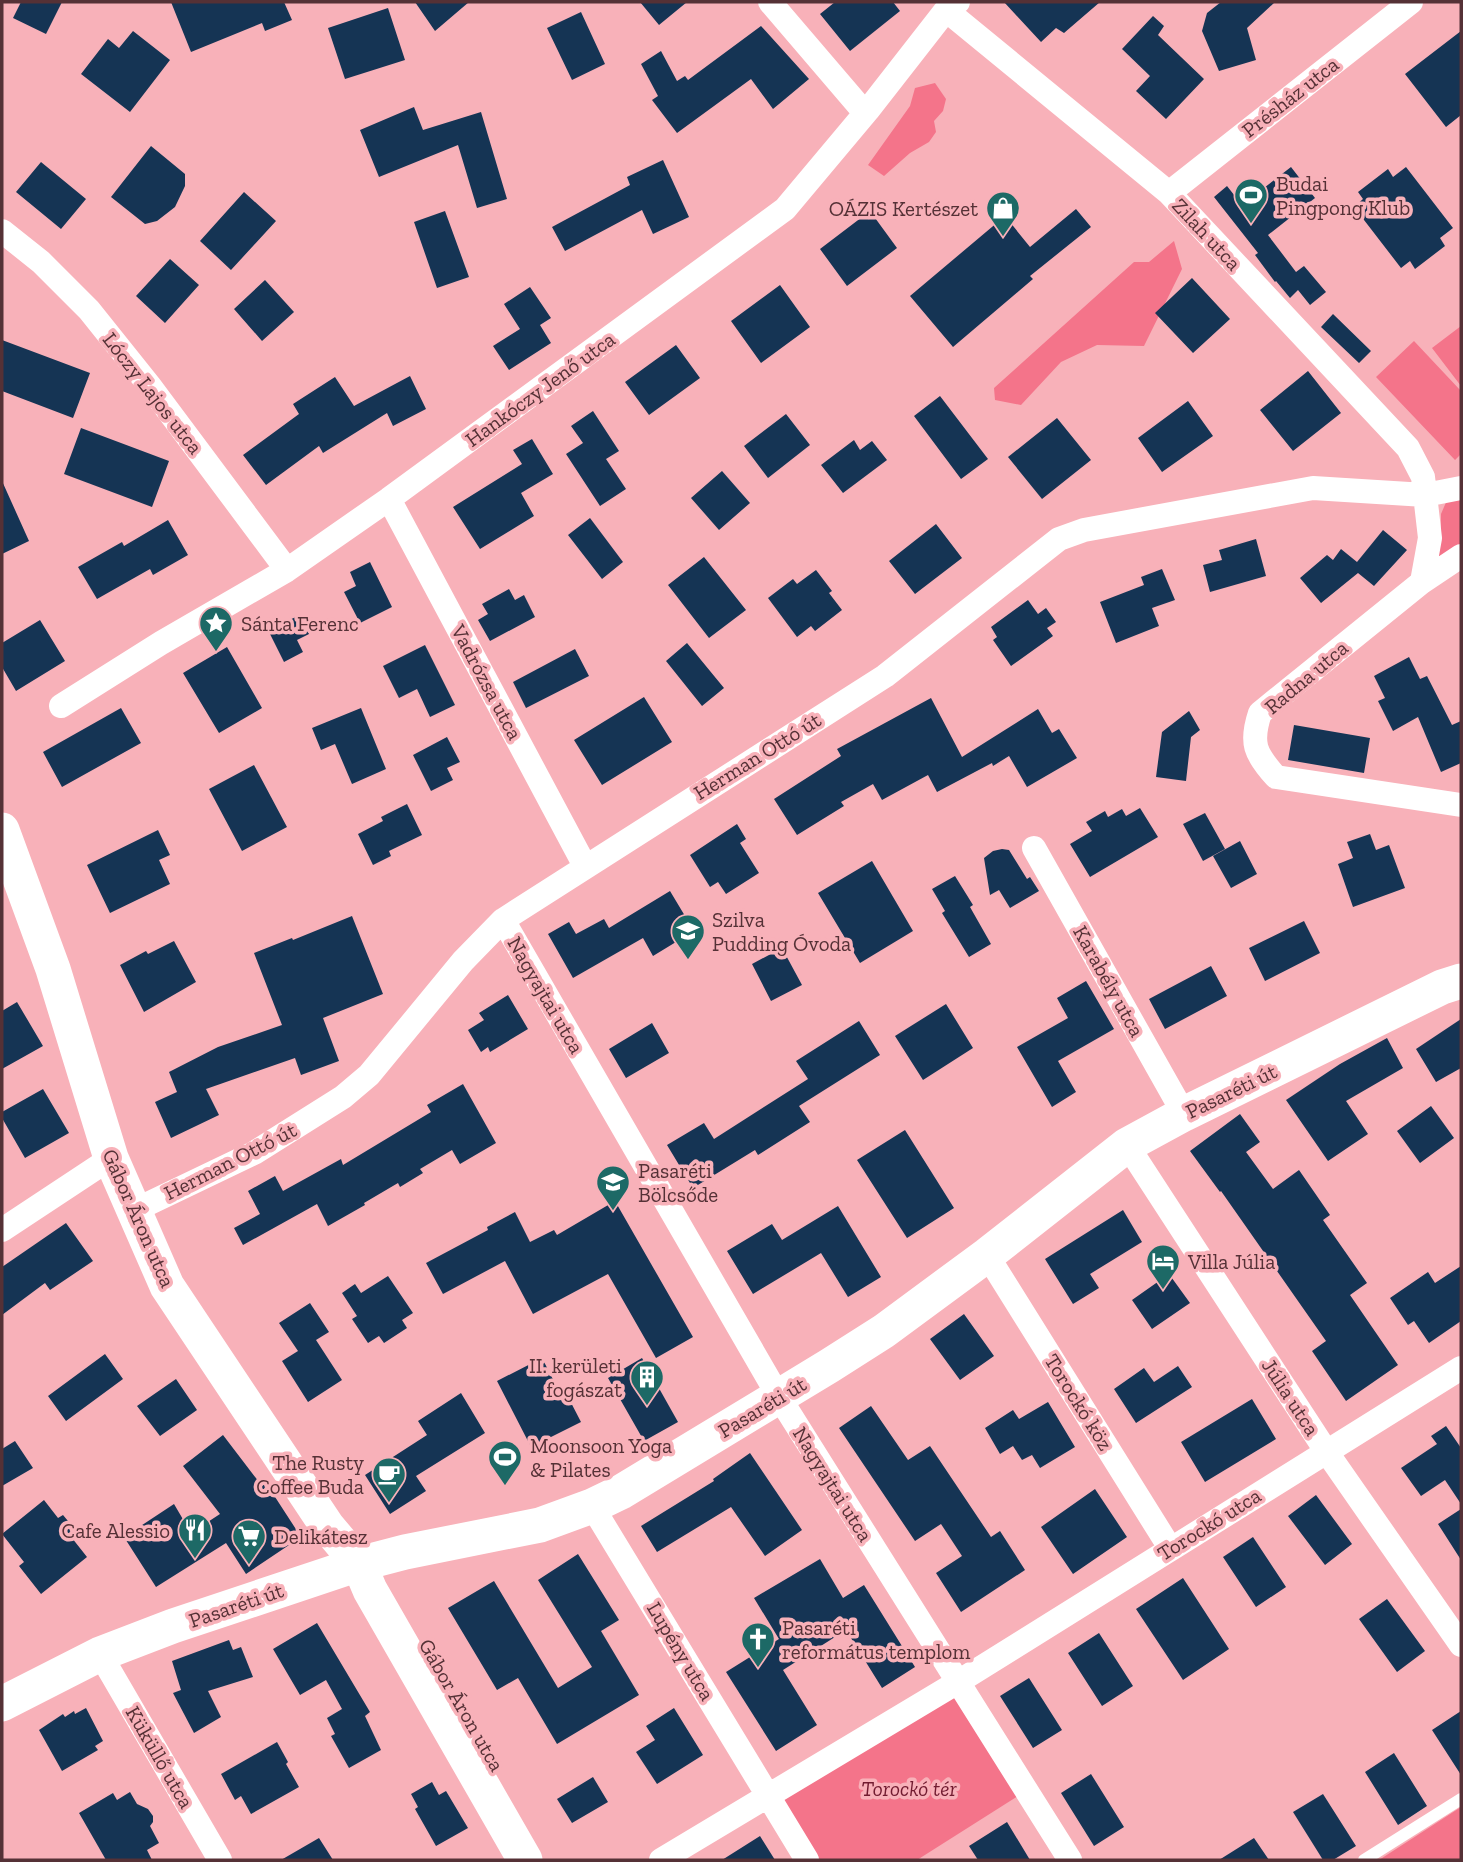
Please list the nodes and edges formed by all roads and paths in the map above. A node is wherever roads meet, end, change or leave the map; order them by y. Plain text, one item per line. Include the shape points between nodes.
1 (770, 2) edge
2 (1411, 2) edge
3 (952, 6) edge
4 (865, 113) junction
5 (1169, 193) junction
6 (2, 231) edge
7 (1461, 488) edge
8 (1425, 495) junction
9 (389, 499) junction
10 (1461, 556) edge
11 (288, 570) junction
12 (1422, 582) junction
13 (61, 706) dead end
14 (1461, 804) edge
15 (2, 830) edge
16 (1034, 848) dead end
17 (585, 866) junction
18 (503, 920) junction
19 (1461, 981) edge
20 (1184, 1114) junction
21 (1127, 1145) junction
22 (111, 1158) junction
23 (146, 1205) junction
24 (2, 1230) edge
25 (988, 1255) junction
26 (1461, 1368) edge
27 (779, 1397) junction
28 (1326, 1451) junction
29 (592, 1506) junction
30 (1170, 1548) junction
31 (359, 1564) junction
32 (1461, 1645) edge
33 (100, 1654) junction
34 (958, 1682) junction
35 (2, 1704) edge
36 (496, 1788) junction
37 (770, 1797) junction
38 (1461, 1799) edge
39 (220, 1860) edge
40 (525, 1860) edge
41 (551, 1860) edge
42 (661, 1860) edge
43 (807, 1860) edge
44 (1070, 1860) edge
45 (1364, 1860) edge

1 - 4 street
2 - 5 street, Présház utca
3 - 4 street, Hankóczy Jenő utca
3 - 5 street, Zilah utca
4 - 9 street, Hankóczy Jenő utca via 785,209
5 - 8 street, Zilah utca via 1408,447 1423,477
6 - 11 street, Lóczy Lajos utca via 89,310
7 - 8 street, Herman Ottó út
8 - 12 street via 1430,538
8 - 17 street, Herman Ottó út via 1313,488 1084,530 1059,539 885,676
9 - 11 street, Hankóczy Jenő utca
9 - 17 street, Vadrózsa utca
10 - 12 street, Radna utca
11 - 13 street, Hankóczy Jenő utca
12 - 14 street, Radna utca via 1260,713 1254,745 1261,761 1276,776
15 - 22 street, Gábor Áron utca via 53,968
16 - 20 street, Karabély utca
17 - 18 street, Herman Ottó út
18 - 23 street, Herman Ottó út via 369,1075 343,1097 254,1153
18 - 27 street, Nagyajtai utca
19 - 20 street, Pasaréti út
20 - 21 street, Pasaréti út
21 - 25 street, Pasaréti út
21 - 28 street, Júlia utca
22 - 23 street, Gábor Áron utca
22 - 24 street
23 - 31 street, Gábor Áron utca via 167,1286 327,1526
25 - 27 street, Pasaréti út via 884,1331
25 - 30 street, Torockó köz
26 - 28 street, Torockó utca
27 - 29 street, Pasaréti út
27 - 34 street, Nagyajtai utca
28 - 30 street, Torockó utca
28 - 32 street, Júlia utca
29 - 31 street, Pasaréti út via 540,1525
29 - 37 street, Lupény utca
30 - 34 street, Torockó utca
31 - 33 street, Pasaréti út
31 - 36 street, Gábor Áron utca via 392,1584
33 - 35 street, Pasaréti út
33 - 39 street, Küküllő utca
34 - 37 street
34 - 44 street, Nagyajtai utca
36 - 40 street, Gábor Áron utca
36 - 41 street, Gábor Áron utca
37 - 42 street
37 - 43 street
38 - 45 lane

